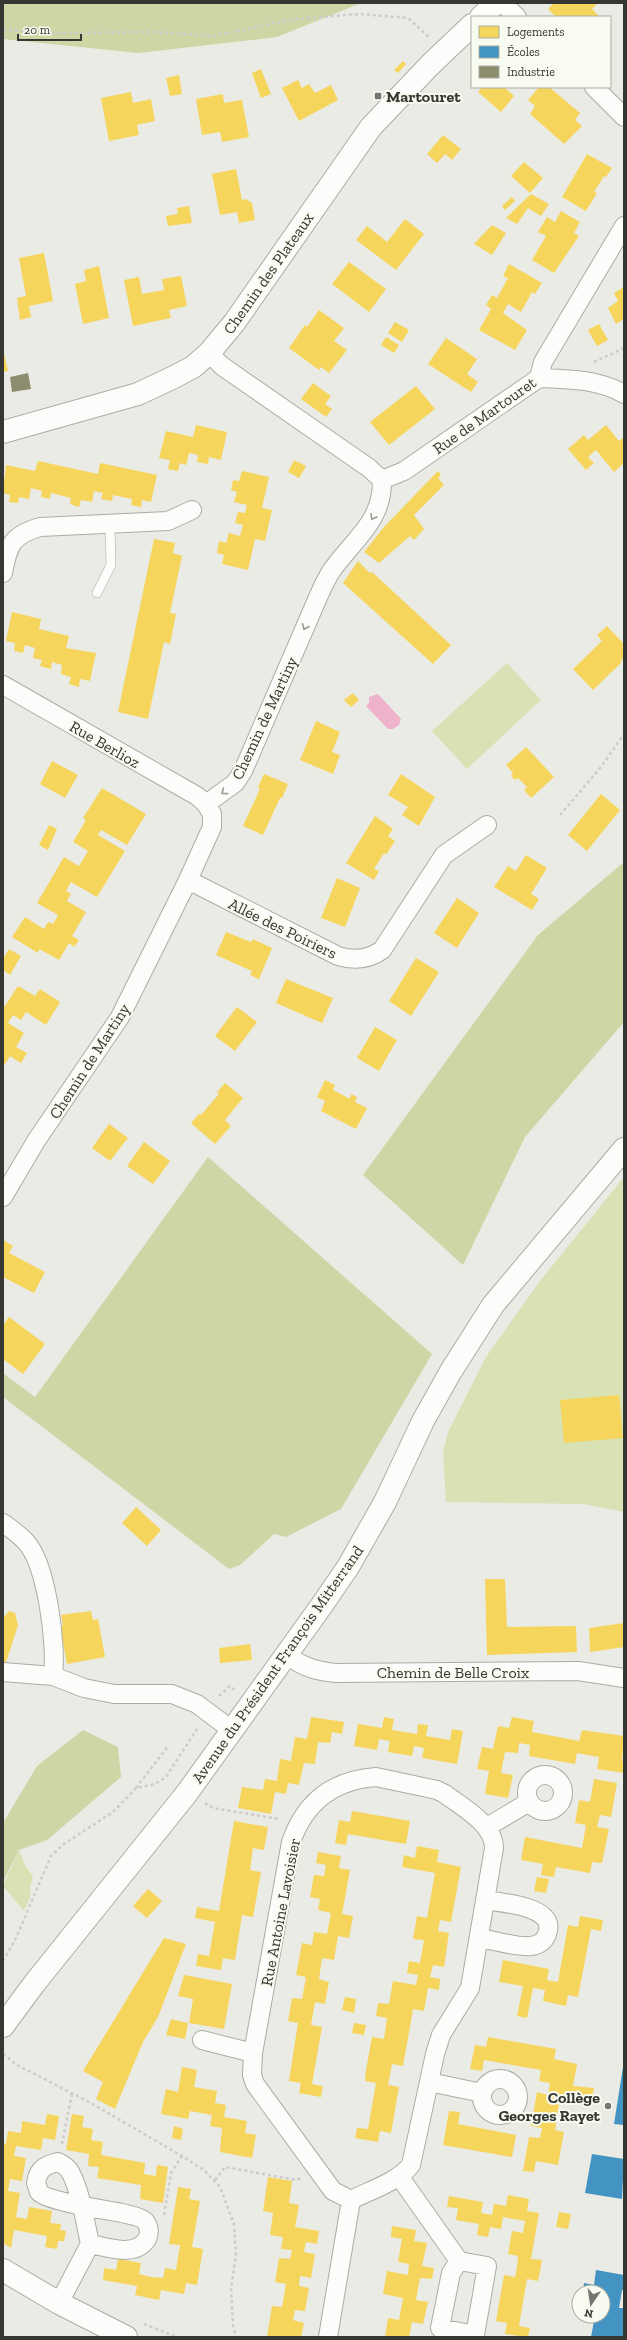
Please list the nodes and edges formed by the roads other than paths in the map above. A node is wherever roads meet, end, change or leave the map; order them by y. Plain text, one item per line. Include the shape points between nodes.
1 (496, 3) edge
2 (502, 3) edge
3 (481, 16) edge
4 (516, 16) edge
5 (471, 26) edge
6 (595, 88) edge
7 (624, 117) edge
8 (624, 226) edge
9 (209, 353) junction
10 (539, 378) junction
11 (624, 394) edge
12 (3, 432) edge
13 (382, 480) junction
14 (192, 510) dead end
15 (110, 524) junction
16 (3, 573) edge
17 (97, 593) dead end
18 (3, 685) edge
19 (206, 804) junction
20 (487, 825) dead end
21 (188, 880) junction
22 (624, 1149) edge
23 (3, 1197) edge
24 (3, 1523) edge
25 (286, 1655) junction
26 (3, 1672) edge
27 (53, 1676) junction
28 (624, 1678) edge
29 (233, 1730) junction
30 (529, 1802) dead end
31 (487, 1827) junction
32 (485, 1900) junction
33 (479, 1938) junction
34 (3, 2026) edge
35 (202, 2040) dead end
36 (253, 2053) junction
37 (429, 2082) junction
38 (482, 2093) dead end
39 (399, 2176) junction
40 (351, 2200) junction
41 (81, 2205) junction
42 (90, 2244) junction
43 (459, 2261) dead end
44 (3, 2270) edge
45 (59, 2303) junction
46 (119, 2336) edge
47 (328, 2337) edge

1 - 3 street
2 - 4 street
5 - 9 street, Chemin des Plateaux via 371,127 234,323
6 - 7 street
8 - 10 street, Rue de Martouret via 543,362
9 - 12 street, Chemin des Plateaux via 193,367 138,394
9 - 13 street via 222,366 369,468
10 - 11 street via 589,381 615,388
10 - 13 street, Rue de Martouret via 404,471
13 -> 19 street, Chemin de Martiny via 383,496 376,514 330,573 243,771 235,783
14 - 15 street via 168,521
15 - 16 street via 40,527 24,532 13,542 7,554
15 - 17 lane via 111,564
18 - 19 street, Rue Berlioz via 197,796
19 - 21 street, Chemin de Martiny via 212,814 212,828
20 - 21 street, Allée des Poiriers via 444,855 382,950 371,957 348,960 338,956
21 - 23 street, Chemin de Martiny via 120,1017 36,1141
22 - 25 street, Avenue du Président François Mitterrand via 493,1305 423,1421 385,1502 348,1567
24 - 27 street via 27,1543 36,1560 52,1622
25 - 28 street, Chemin de Belle Croix via 303,1667 336,1673 578,1671
25 - 29 street, Avenue du Président François Mitterrand
26 - 27 street
27 - 29 street via 84,1688 114,1694 172,1694 209,1711
29 - 34 street, Avenue du Président François Mitterrand via 187,1793
30 - 31 street
31 - 32 street via 494,1838 494,1848
31 - 36 street, Rue Antoine Lavoisier via 437,1790 376,1777 349,1780 317,1799 307,1809 291,1842
32 - 33 street
32 - 33 street via 540,1912 547,1919 549,1928 546,1937 539,1944 529,1946
33 - 37 street via 470,1988 441,2035
35 - 36 street
36 - 40 street, Rue Antoine Lavoisier via 252,2075 255,2084 333,2191
37 - 38 street
37 - 39 street via 411,2165
39 - 40 street
39 - 43 street
40 - 47 street
41 - 41 street via 48,2198 39,2192 37,2175 45,2167 58,2162 68,2168
41 - 42 street
41 - 42 street via 135,2216 144,2221 149,2230 148,2237 142,2245 134,2249 124,2251
42 - 45 street
44 - 45 street
45 - 46 street

